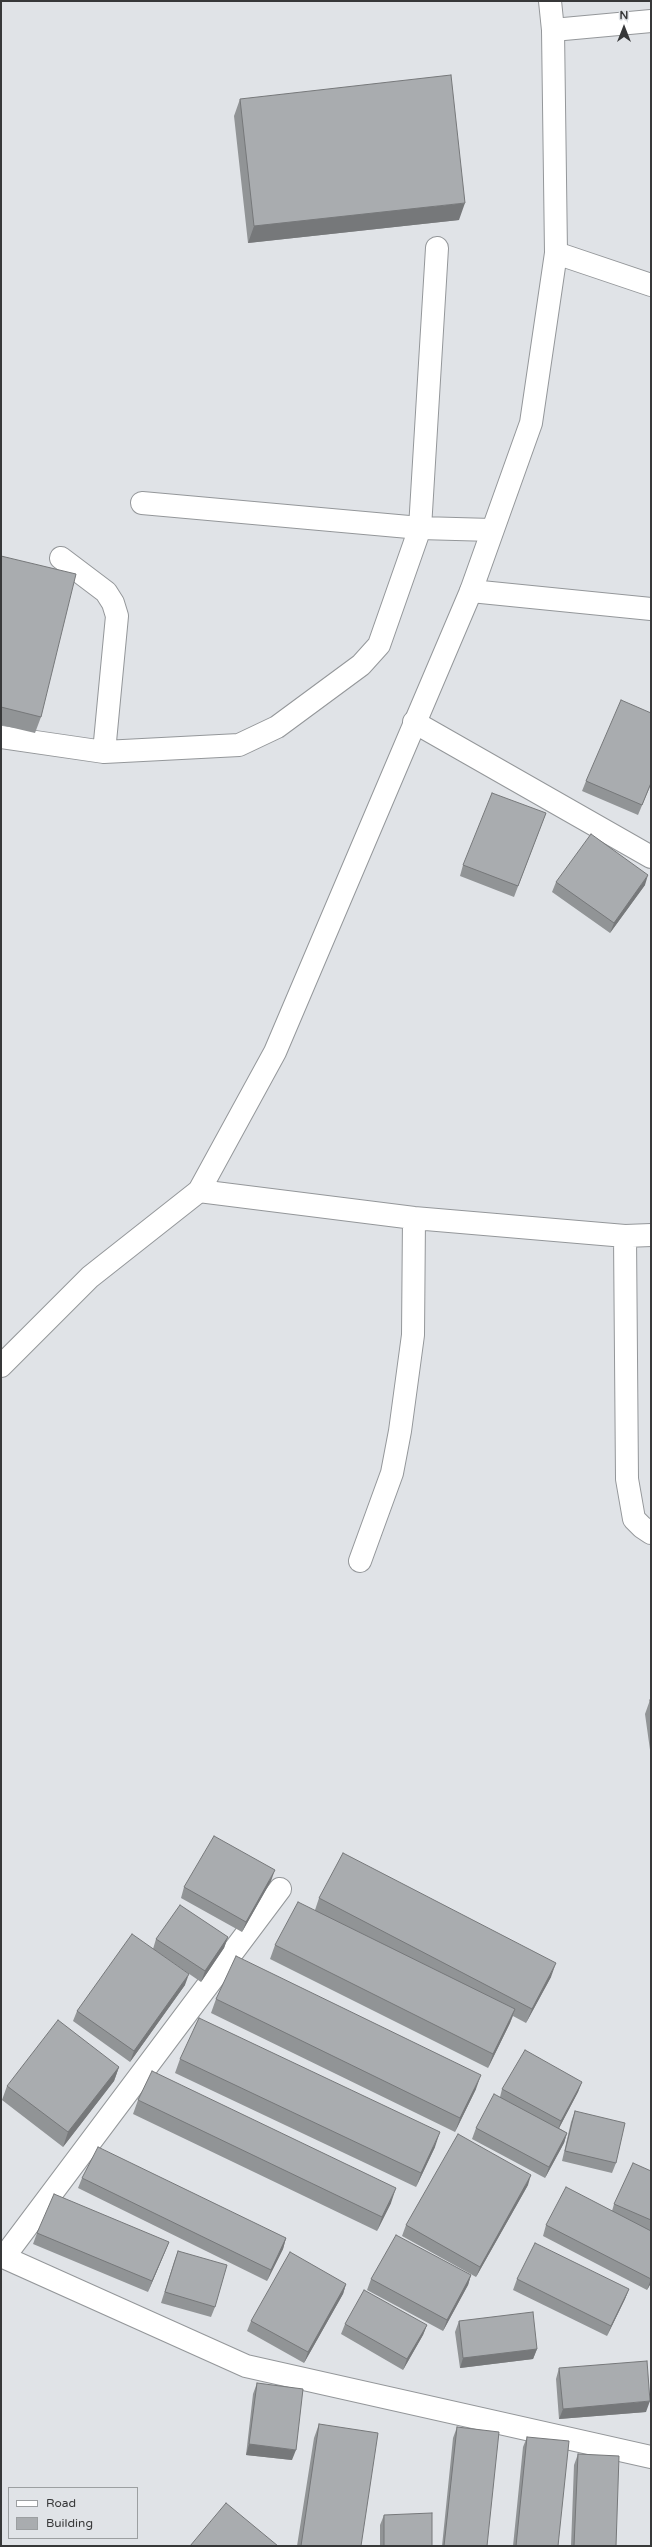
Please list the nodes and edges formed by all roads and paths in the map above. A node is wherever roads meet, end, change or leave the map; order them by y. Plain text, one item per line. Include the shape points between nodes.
1 (550, 1) edge
2 (651, 21) edge
3 (553, 30) junction
4 (437, 248) dead end
5 (556, 253) junction
6 (651, 285) edge
7 (142, 503) dead end
8 (420, 528) junction
9 (492, 530) junction
10 (61, 558) dead end
11 (471, 591) junction
12 (651, 609) edge
13 (414, 722) junction
14 (1, 737) edge
15 (104, 752) junction
16 (651, 857) edge
17 (199, 1191) junction
18 (414, 1218) junction
19 (651, 1235) edge
20 (625, 1236) junction
21 (1, 1366) edge
22 (651, 1533) edge
23 (360, 1561) dead end
24 (280, 1889) dead end
25 (3, 2256) edge
26 (651, 2457) edge

1 - 3 street
2 - 3 street
3 - 5 street
4 - 8 street
5 - 6 street
5 - 9 street via 531,423
7 - 8 street
8 - 9 street
8 - 15 street via 378,645 361,665 277,727 239,745
9 - 11 street
10 - 15 street via 106,592 117,616
11 - 12 street
11 - 13 street
13 - 16 street
13 - 17 street via 275,1052
14 - 15 street
17 - 18 street
17 - 21 street via 90,1278
18 - 20 street
18 - 23 street via 413,1335 400,1431 392,1473
19 - 20 street
20 - 22 street via 627,1479 634,1519
24 - 25 street
25 - 26 street via 246,2366

